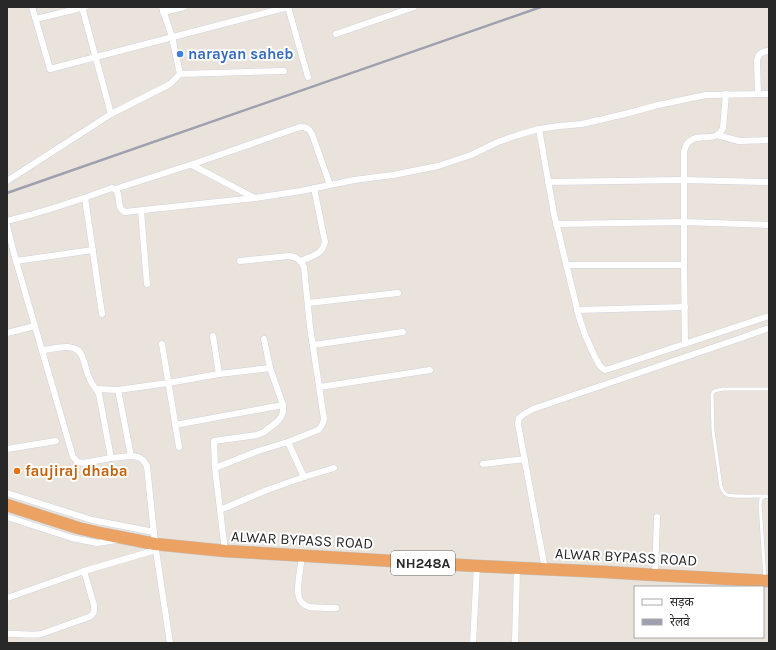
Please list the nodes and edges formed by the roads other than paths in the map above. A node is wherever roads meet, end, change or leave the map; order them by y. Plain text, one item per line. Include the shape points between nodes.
1 (32, 7) edge
2 (83, 7) edge
3 (184, 7) edge
4 (288, 7) edge
5 (414, 7) edge
6 (163, 10) edge
7 (36, 19) junction
8 (336, 34) dead end
9 (172, 37) junction
10 (769, 51) edge
11 (95, 57) junction
12 (284, 71) dead end
13 (180, 74) junction
14 (308, 77) dead end
15 (726, 94) junction
16 (758, 94) junction
17 (769, 94) edge
18 (111, 114) junction
19 (539, 129) junction
20 (717, 135) junction
21 (769, 140) edge
22 (192, 165) junction
23 (684, 180) junction
24 (7, 181) edge
25 (548, 182) junction
26 (769, 182) edge
27 (330, 185) junction
28 (314, 188) junction
29 (115, 189) junction
30 (85, 198) junction
31 (254, 198) junction
32 (141, 210) junction
33 (7, 221) edge
34 (684, 222) junction
35 (556, 224) junction
36 (769, 225) edge
37 (7, 226) edge
38 (93, 250) junction
39 (16, 261) junction
40 (240, 261) dead end
41 (301, 261) junction
42 (566, 265) junction
43 (684, 265) junction
44 (147, 284) dead end
45 (398, 293) dead end
46 (308, 303) junction
47 (685, 307) junction
48 (577, 310) junction
49 (102, 314) dead end
50 (769, 316) edge
51 (35, 326) junction
52 (769, 328) edge
53 (403, 332) dead end
54 (7, 333) edge
55 (213, 336) dead end
56 (264, 339) dead end
57 (162, 344) dead end
58 (685, 344) junction
59 (313, 345) junction
60 (42, 350) junction
61 (270, 368) junction
62 (430, 370) dead end
63 (219, 374) junction
64 (168, 383) junction
65 (320, 388) junction
66 (97, 389) junction
67 (769, 389) edge
68 (118, 390) junction
69 (283, 405) junction
70 (176, 425) junction
71 (56, 440) dead end
72 (288, 442) junction
73 (179, 447) dead end
74 (7, 449) edge
75 (131, 456) junction
76 (111, 458) junction
77 (525, 459) junction
78 (483, 464) dead end
79 (215, 468) junction
80 (334, 468) dead end
81 (304, 477) junction
82 (7, 493) edge
83 (764, 496) junction
84 (769, 497) edge
85 (7, 505) edge
86 (220, 510) junction
87 (7, 517) edge
88 (657, 518) dead end
89 (127, 539) junction
90 (155, 542) junction
91 (225, 552) junction
92 (302, 556) junction
93 (477, 566) junction
94 (517, 568) junction
95 (545, 569) junction
96 (84, 571) junction
97 (656, 575) junction
98 (767, 581) edge
99 (7, 598) edge
100 (336, 608) dead end
101 (7, 634) edge
102 (170, 643) edge
103 (473, 643) edge
104 (515, 643) edge

1 - 7 street
2 - 7 street
2 - 11 street
3 - 6 street
4 - 9 street
4 - 14 street
5 - 8 street
6 - 9 street
7 - 11 street via 50,70
9 - 11 street
9 - 13 street
10 - 16 street via 758,56
11 - 18 street
12 - 13 street
13 - 18 street via 170,84
15 - 16 street
15 - 19 street via 706,95 629,114
15 - 20 street via 723,128
16 - 17 street
18 - 24 street
19 - 25 street
19 - 27 street via 511,137 438,166
20 - 21 street via 739,141
20 - 23 street via 694,138 686,145
22 - 27 street via 292,129 306,127 312,134
22 - 29 street
22 - 31 street
23 - 25 street
23 - 26 street
23 - 34 street
25 - 35 street
27 - 28 street
28 - 31 street
28 - 41 street via 324,248 320,253
29 - 30 street
29 - 32 street via 122,210
30 - 33 street
30 - 38 street
31 - 32 street
32 - 44 street
34 - 35 street
34 - 36 street
34 - 43 street
35 - 42 street
37 - 39 street
38 - 39 street
38 - 49 street
39 - 51 street
40 - 41 street via 289,256
41 - 46 street
42 - 43 street
42 - 48 street
43 - 47 street
45 - 46 street
46 - 59 street
47 - 48 street
47 - 58 street
48 - 58 street via 595,357 605,370
50 - 58 street
51 - 54 street
51 - 60 street
52 - 77 street via 533,409 519,418 518,424
53 - 59 street
55 - 63 street
56 - 61 street
57 - 64 street
59 - 65 street
60 - 66 street via 72,347 77,349 82,354 89,377
60 - 76 street via 73,457 83,464
61 - 63 street
61 - 69 street
62 - 65 street
63 - 64 street
64 - 68 street
64 - 70 street
65 - 72 street via 324,419 321,428
66 - 68 street
66 - 76 street
67 - 83 lane via 723,388 712,394 714,441 723,492 733,496
68 - 75 street
69 - 70 street
69 - 79 street via 281,418 264,432 214,441
70 - 73 street
71 - 74 street
72 - 79 street
72 - 81 street
75 - 76 street
75 - 90 street via 138,456 147,466
77 - 78 street
77 - 95 street
79 - 86 street
80 - 81 street
81 - 86 street
82 - 90 street
83 - 84 lane
83 - 98 lane via 760,504
85 - 89 highway, ALWAR BYPASS ROAD / NH248A via 78,528
86 - 91 street
87 - 89 street via 72,538 97,543
88 - 97 street
89 - 90 highway, ALWAR BYPASS ROAD / NH248A
90 - 91 highway, ALWAR BYPASS ROAD / NH248A
90 - 96 street
90 - 102 street
91 - 92 highway, ALWAR BYPASS ROAD / NH248A
92 - 93 highway, ALWAR BYPASS ROAD / NH248A
92 - 100 street via 298,584 300,601 310,607
93 - 94 highway, ALWAR BYPASS ROAD / NH248A
93 - 103 street
94 - 95 highway, ALWAR BYPASS ROAD / NH248A
94 - 104 street
95 - 97 highway, ALWAR BYPASS ROAD / NH248A
96 - 99 street
96 - 101 street via 94,605 93,614 41,634
97 - 98 highway, ALWAR BYPASS ROAD / NH248A

